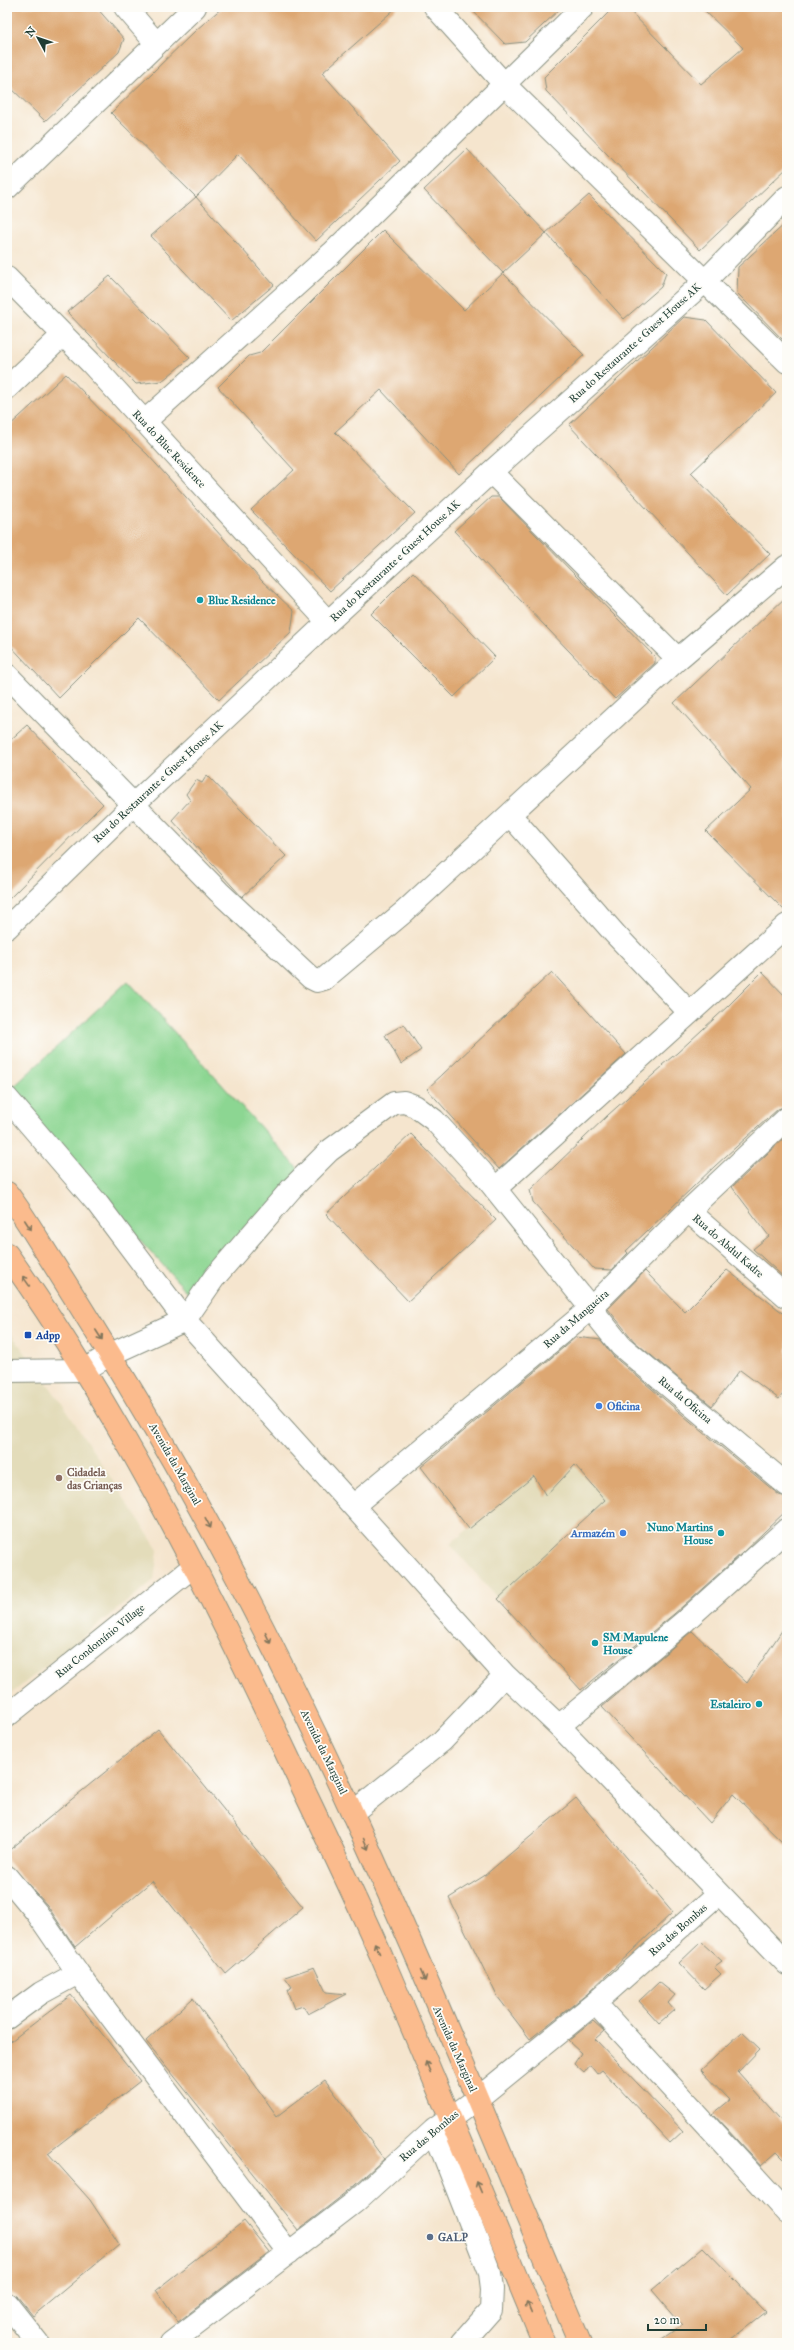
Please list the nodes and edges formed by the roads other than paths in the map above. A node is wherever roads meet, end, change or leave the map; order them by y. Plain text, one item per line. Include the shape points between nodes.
1 (125, 7) edge
2 (195, 7) edge
3 (435, 7) edge
4 (583, 7) edge
5 (156, 43) junction
6 (505, 86) junction
7 (7, 188) edge
8 (787, 197) edge
9 (7, 278) edge
10 (704, 282) junction
11 (63, 335) junction
12 (787, 362) edge
13 (7, 388) edge
14 (144, 422) junction
15 (491, 472) junction
16 (787, 566) edge
17 (328, 622) junction
18 (678, 659) junction
19 (7, 675) edge
20 (134, 804) junction
21 (510, 815) junction
22 (787, 925) edge
23 (7, 928) edge
24 (689, 1012) junction
25 (7, 1098) edge
26 (787, 1118) edge
27 (495, 1189) junction
28 (7, 1193) edge
29 (688, 1211) junction
30 (7, 1254) edge
31 (787, 1297) edge
32 (590, 1309) junction
33 (185, 1320) junction
34 (111, 1354) junction
35 (84, 1370) junction
36 (7, 1371) edge
37 (787, 1485) edge
38 (352, 1506) junction
39 (787, 1529) edge
40 (194, 1566) junction
41 (505, 1675) junction
42 (7, 1716) edge
43 (559, 1726) junction
44 (352, 1812) junction
45 (7, 1877) edge
46 (719, 1893) junction
47 (783, 1951) edge
48 (78, 1973) junction
49 (594, 2003) junction
50 (7, 2018) edge
51 (477, 2099) junction
52 (442, 2123) junction
53 (787, 2213) edge
54 (289, 2253) junction
55 (7, 2304) edge
56 (38, 2343) edge
57 (171, 2343) edge
58 (462, 2343) edge
59 (544, 2343) edge
60 (580, 2343) edge

1 - 5 street
2 - 5 street
3 - 6 street
4 - 6 street
5 - 7 street
6 - 10 street
6 - 14 street via 332,253
8 - 10 street, Rua do Restaurante e Guest House AK
9 - 11 street, Rua do Blue Residence
10 - 12 street
10 - 15 street, Rua do Restaurante e Guest House AK
11 - 13 street
11 - 14 street, Rua do Blue Residence
14 - 17 street, Rua do Blue Residence
15 - 17 street, Rua do Restaurante e Guest House AK
15 - 18 street
16 - 18 street
17 - 20 street, Rua do Restaurante e Guest House AK
18 - 21 street
19 - 20 street
20 - 21 street via 219,892 317,981 324,979 404,912
20 - 23 street, Rua do Restaurante e Guest House AK
21 - 24 street via 614,934
22 - 24 street
24 - 27 street
25 - 33 street via 97,1203
26 - 29 street, Rua da Mangueira
27 - 32 street, Rua da Oficina
27 - 33 street, Rua da Oficina via 425,1112 404,1102 394,1103 329,1151 291,1188 214,1278
28 -> 34 main road, Avenida da Marginal
29 - 31 street, Rua do Abdul Kadre
29 - 32 street, Rua da Mangueira
35 -> 30 main road
32 - 37 street, Rua da Oficina via 621,1346
32 - 38 street, Rua da Mangueira
33 - 34 street
33 - 38 street
34 - 35 street
34 -> 44 main road, Avenida da Marginal via 181,1471 221,1547
35 - 36 street
35 - 40 main road
38 - 41 street
39 - 43 street via 685,1621
40 - 42 street, Rua Condomínio Village
52 -> 40 main road via 382,1958 248,1672
41 - 43 street
41 - 44 street via 442,1740
43 - 46 street
44 -> 51 main road, Avenida da Marginal
45 - 48 street via 37,1914
46 - 47 street
46 - 49 street, Rua das Bombas
48 - 50 street via 46,1990
48 - 54 street
49 - 51 street, Rua das Bombas
49 - 53 street
51 - 52 street, Rua das Bombas
51 - 60 main road, Avenida da Marginal
52 - 54 street, Rua das Bombas via 355,2202
52 - 58 street via 490,2273 492,2289 491,2310
59 -> 52 main road
54 - 57 street, Rua das Bombas
55 - 56 street

